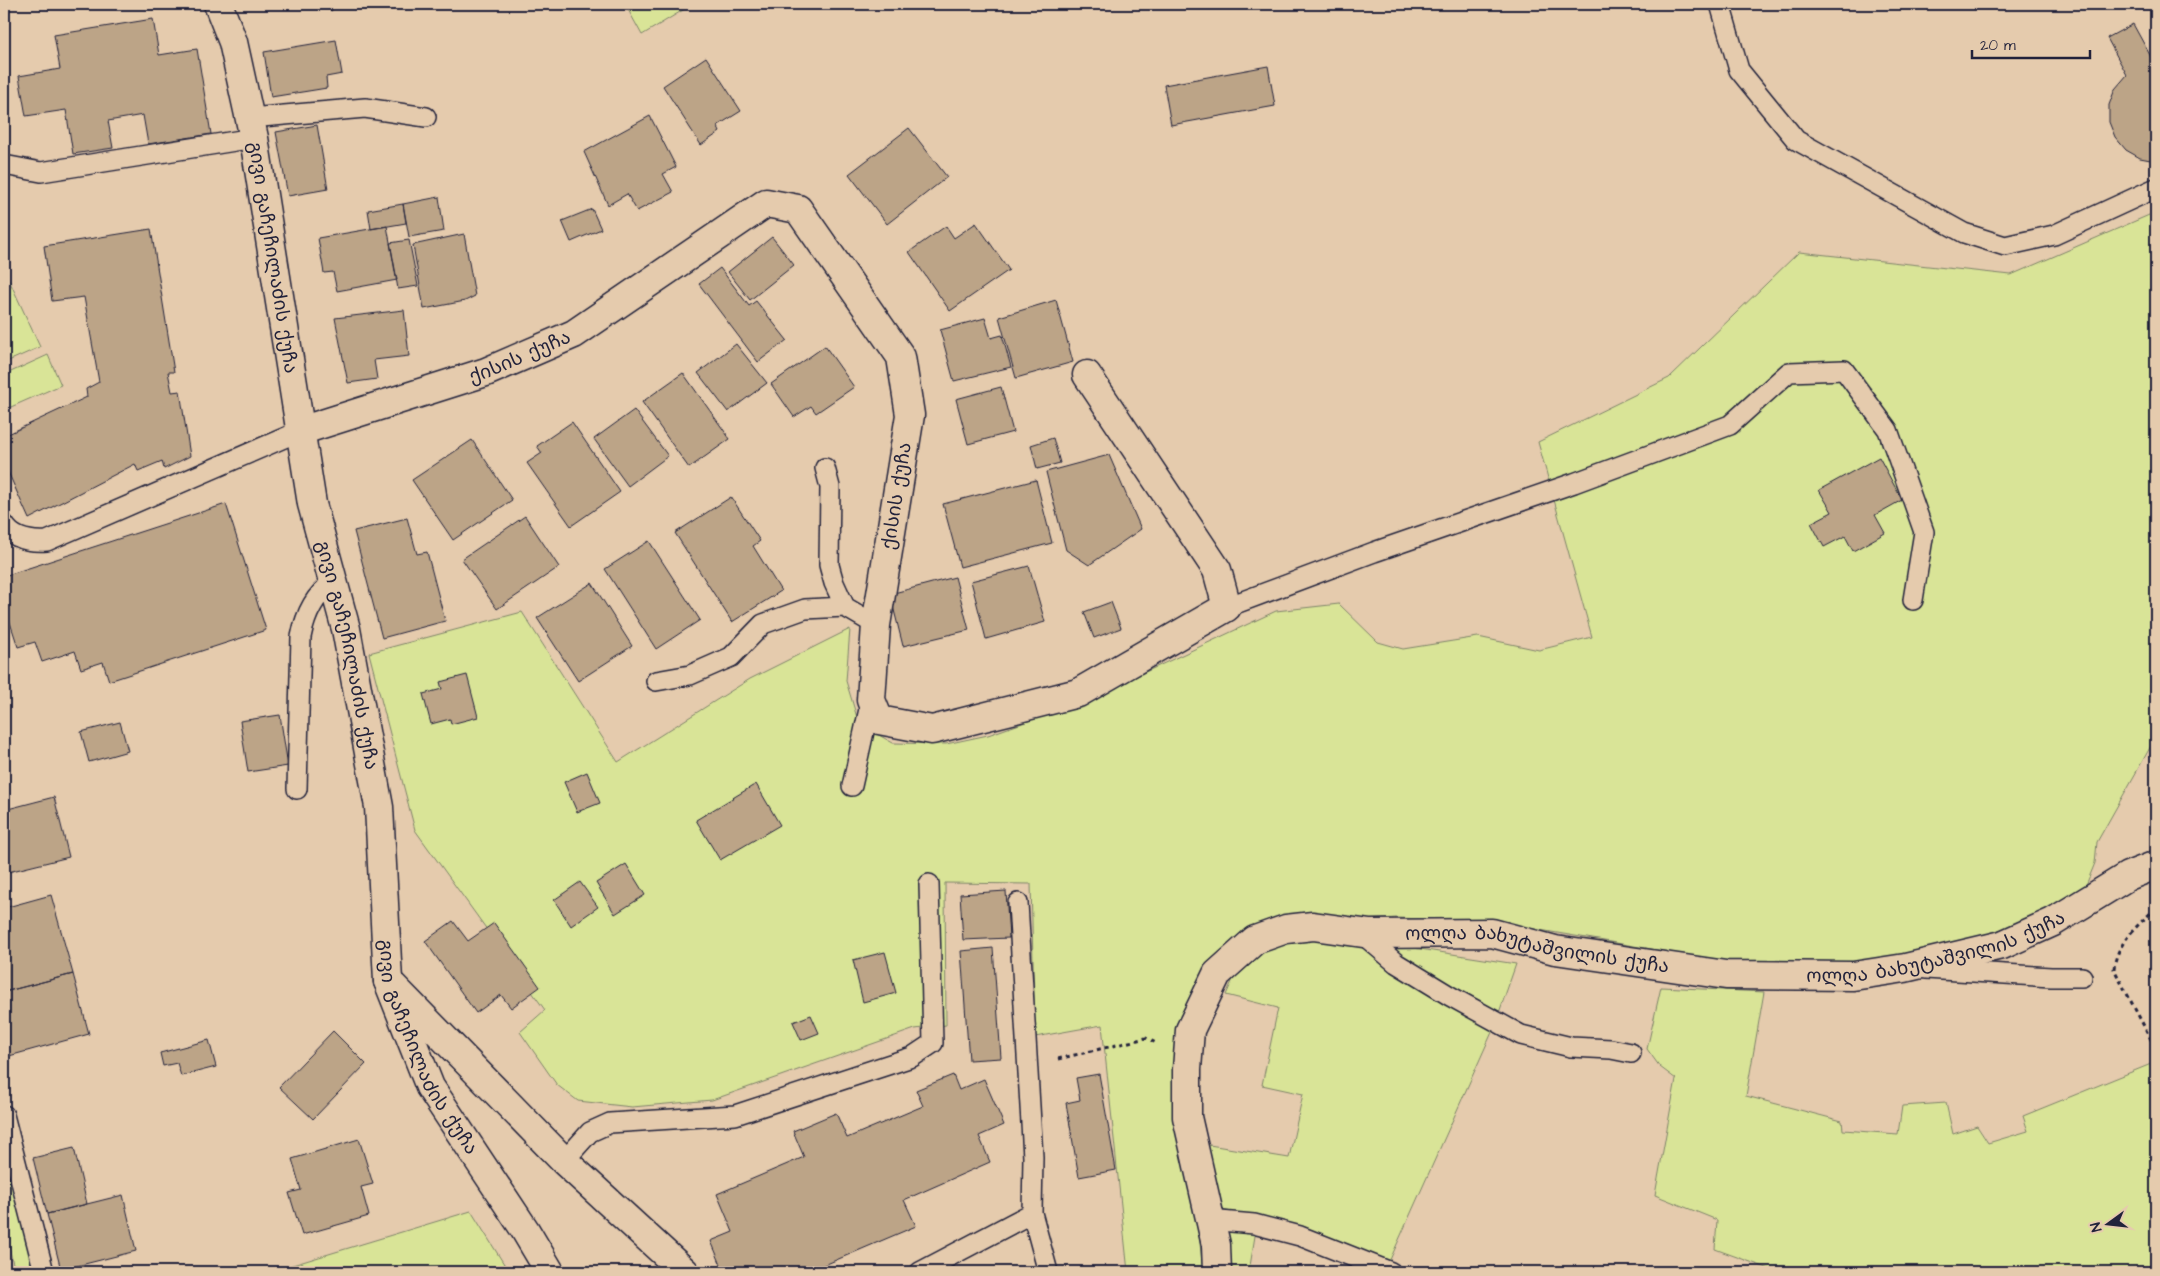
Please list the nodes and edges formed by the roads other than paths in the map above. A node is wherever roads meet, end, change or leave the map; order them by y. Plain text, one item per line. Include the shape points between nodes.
1 (218, 4) edge
2 (1720, 4) edge
3 (426, 117) dead end
4 (252, 128) junction
5 (4, 165) edge
6 (2156, 188) edge
7 (1087, 375) dead end
8 (300, 431) junction
9 (825, 468) dead end
10 (4, 524) edge
11 (332, 583) junction
12 (1913, 600) dead end
13 (845, 607) junction
14 (1227, 607) junction
15 (876, 625) junction
16 (656, 681) dead end
17 (871, 700) junction
18 (852, 786) dead end
19 (297, 789) dead end
20 (2156, 865) edge
21 (929, 884) dead end
22 (1018, 903) dead end
23 (1361, 933) junction
24 (1905, 968) junction
25 (2082, 977) dead end
26 (388, 981) junction
27 (1631, 1053) dead end
28 (4, 1115) edge
29 (564, 1161) junction
30 (1032, 1213) junction
31 (1209, 1220) junction
32 (44, 1272) edge
33 (550, 1272) edge
34 (685, 1272) edge
35 (920, 1272) edge
36 (1048, 1272) edge
37 (1217, 1272) edge
38 (1391, 1272) edge

1 - 4 street, გივი გაჩეჩილაძის ქუჩა via 234,42
2 - 6 lane via 1739,70 1796,140 1964,233 2005,246 2054,235
3 - 4 lane via 365,108
4 - 5 lane via 41,172
4 - 8 street, გივი გაჩეჩილაძის ქუჩა
7 - 14 street via 1217,570
8 - 10 lane via 47,541 31,542 18,537
8 - 11 street, გივი გაჩეჩილაძის ქუჩა via 312,504
8 - 15 street, ქისის ქუჩა via 486,372 574,334 766,203 798,209 901,356 910,414
9 - 13 lane via 830,487 829,565
11 - 19 lane via 323,590 305,617 301,637
11 - 26 street, გივი გაჩეჩილაძის ქუჩა via 346,630 379,807
12 - 14 lane via 1924,532 1888,430 1844,370 1789,372 1730,426
13 - 15 lane
13 - 16 lane via 805,609 763,624 731,657 690,675
14 - 17 street via 1078,693 932,730 879,720
15 - 17 street, ქისის ქუჩა
17 - 18 lane
20 - 24 street, ოლღა ბახუტაშვილის ქუჩა via 2128,876 2052,922 2002,945
21 - 29 lane via 932,1043 912,1058 735,1115 610,1123 590,1132
22 - 30 lane via 1033,1156
23 - 24 street, ოლღა ბახუტაშვილის ქუჩა via 1492,933 1555,950 1726,975 1853,976
23 - 27 lane via 1396,963 1521,1035 1570,1047
23 - 31 street, ოლღა ბახუტაშვილის ქუჩა via 1313,926 1286,928 1255,940 1216,974 1190,1030 1187,1069 1187,1117
24 - 25 lane via 2051,978
26 - 29 street
26 - 33 street, გივი გაჩეჩილაძის ქუჩა via 430,1087
28 - 32 lane
29 - 34 street
30 - 35 lane
30 - 36 lane
31 - 37 street, ოლღა ბახუტაშვილის ქუჩა via 1216,1246
31 - 38 lane via 1254,1224 1300,1236

